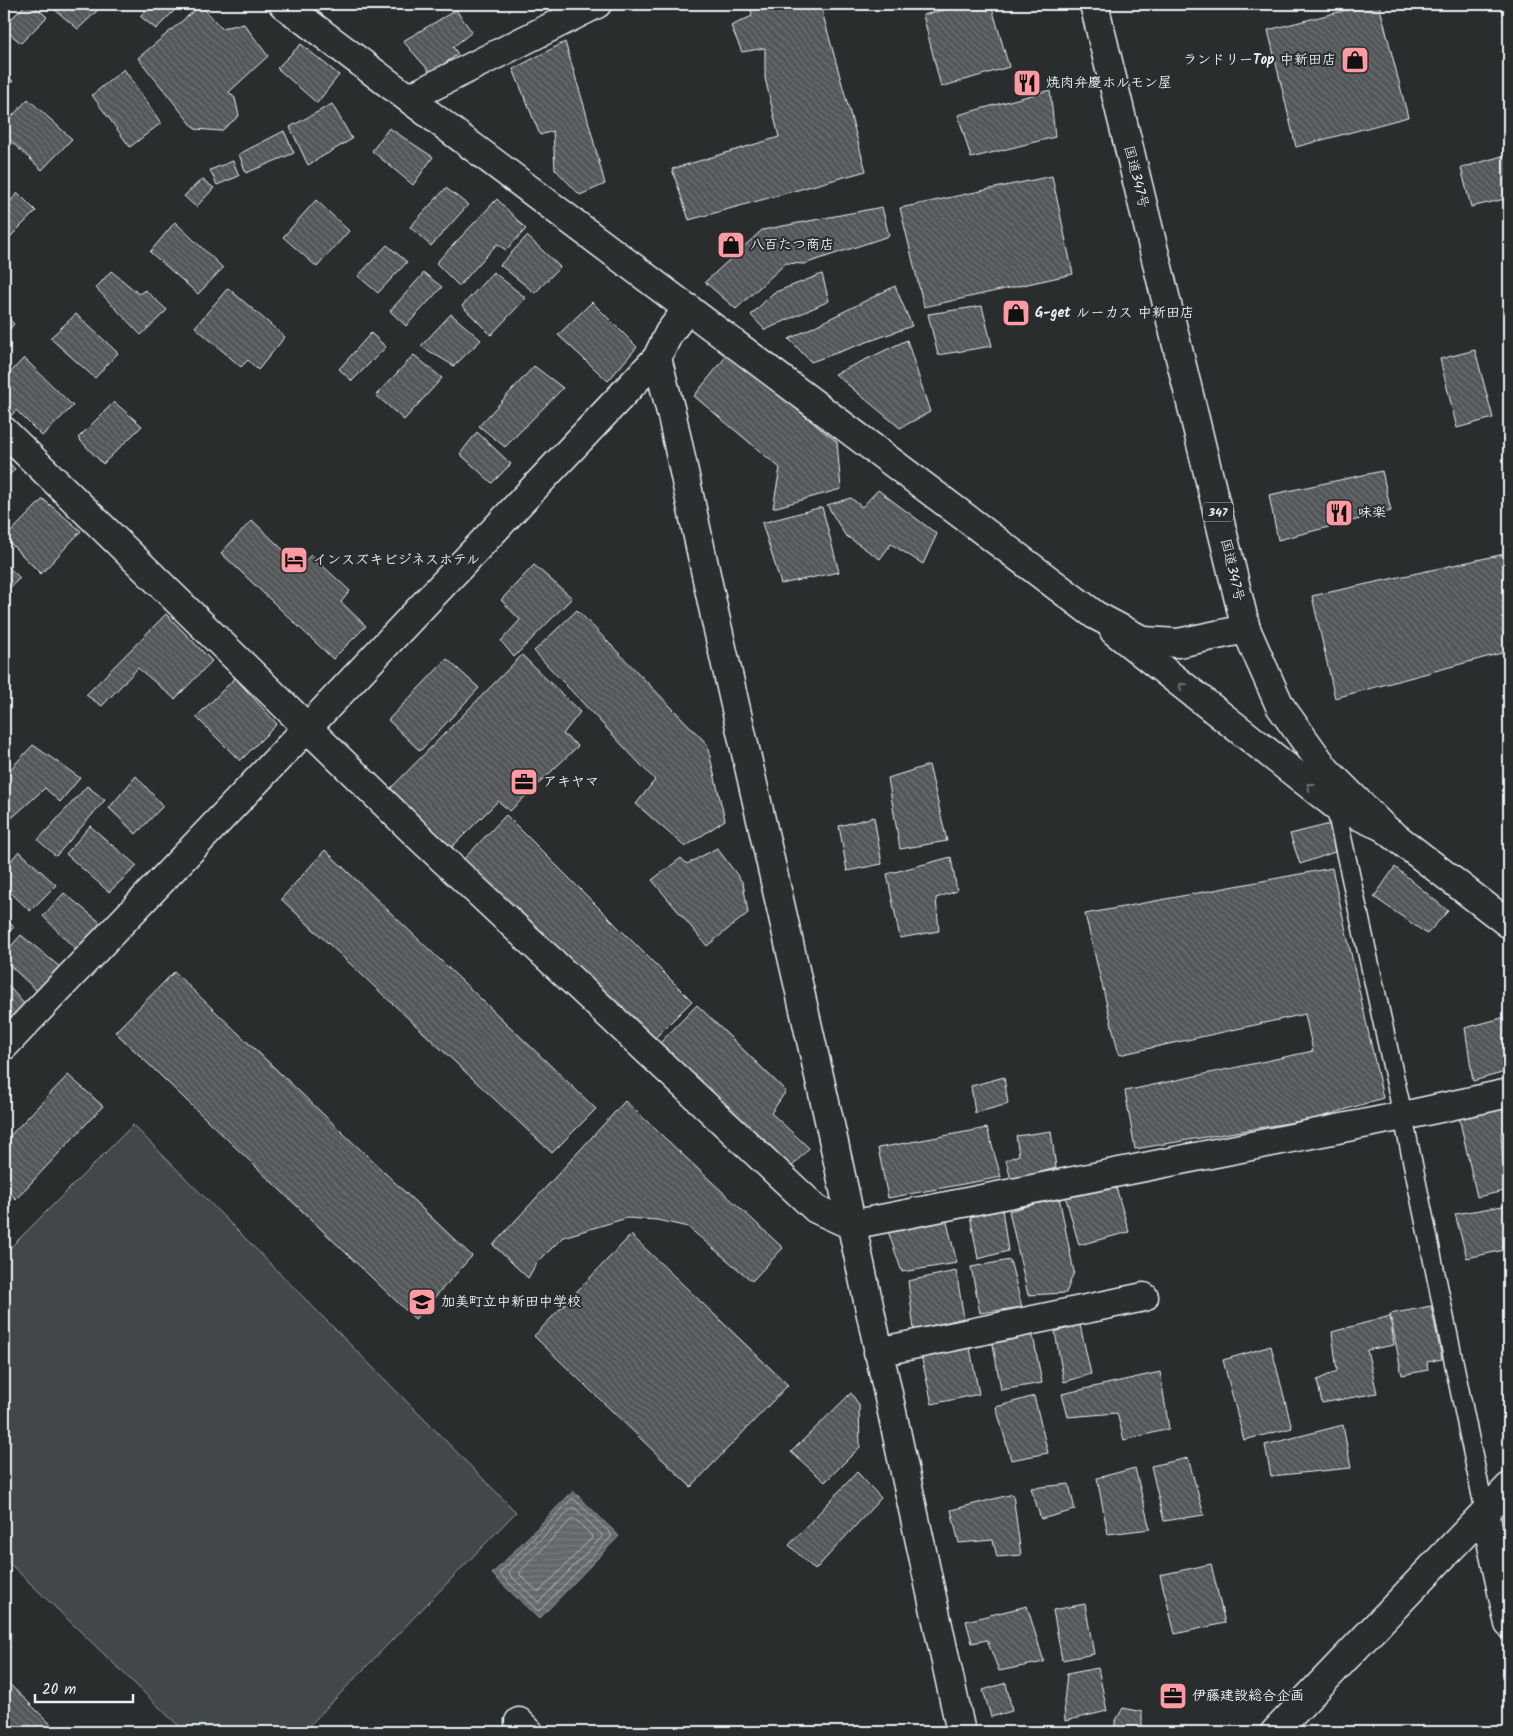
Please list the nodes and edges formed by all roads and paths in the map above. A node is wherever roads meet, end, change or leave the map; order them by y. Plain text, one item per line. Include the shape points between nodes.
1 (283, 4) edge
2 (1094, 4) edge
3 (583, 11) edge
4 (408, 98) junction
5 (688, 308) junction
6 (657, 358) junction
7 (4, 431) edge
8 (1095, 615) junction
9 (1246, 629) junction
10 (308, 727) junction
11 (1335, 805) junction
12 (1383, 827) junction
13 (1509, 924) edge
14 (4, 1046) edge
15 (1509, 1093) edge
16 (1403, 1116) junction
17 (851, 1225) junction
18 (1144, 1297) dead end
19 (878, 1352) junction
20 (1509, 1488) edge
21 (1485, 1513) junction
22 (1509, 1624) edge
23 (961, 1732) edge
24 (1275, 1732) edge

1 - 4 main road
2 - 9 main road, 国道347号 / 347
3 - 4 main road
4 - 5 main road
5 - 6 main road via 669,333
5 - 8 main road
6 - 10 main road
6 - 17 main road
7 - 10 main road
8 - 9 main road via 1144,641 1178,643
11 -> 8 main road
9 - 12 main road, 国道347号 / 347 via 1280,706 1326,770
10 - 14 main road
10 - 17 main road via 416,834 816,1209
11 - 12 main road
11 - 16 lane
12 - 13 main road, 国道347号 / 347
15 - 16 main road
16 - 17 main road
16 - 21 lane
17 - 19 main road
18 - 19 main road
19 - 23 main road
20 - 21 main road
21 - 22 main road
21 - 24 main road

